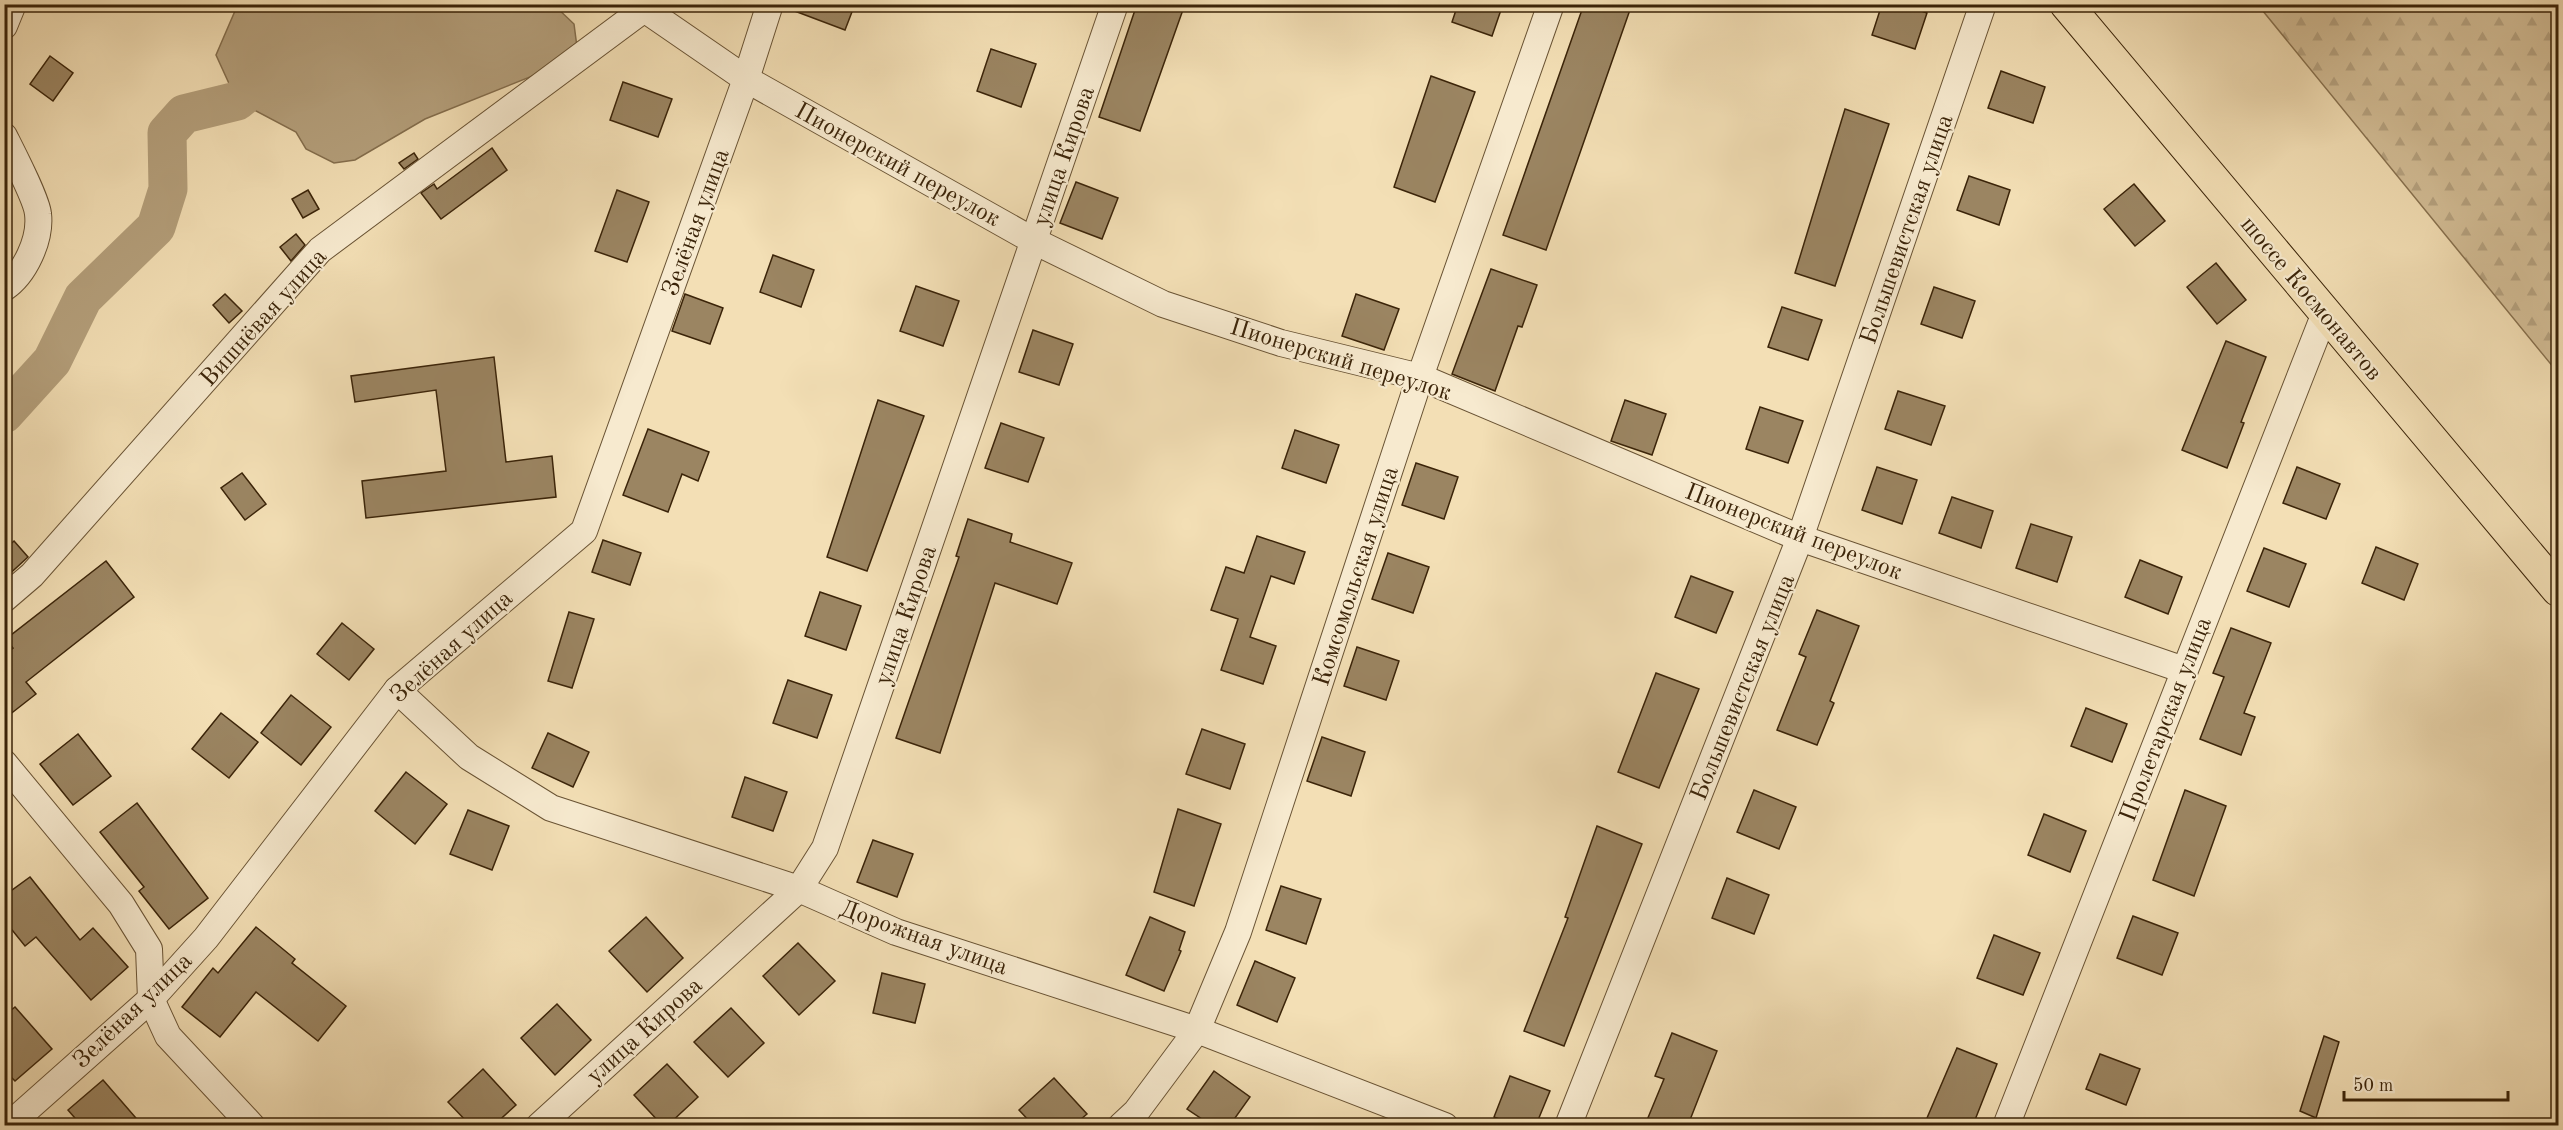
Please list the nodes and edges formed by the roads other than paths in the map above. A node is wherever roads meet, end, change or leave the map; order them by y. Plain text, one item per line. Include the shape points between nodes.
1 (13, 4) edge
2 (770, 4) edge
3 (1115, 4) edge
4 (1551, 4) edge
5 (1983, 4) edge
6 (2066, 4) edge
7 (640, 7) edge
8 (4, 26) edge
9 (746, 79) junction
10 (4, 136) edge
11 (1034, 241) junction
12 (4, 288) edge
13 (2325, 313) junction
14 (1420, 377) junction
15 (1800, 538) junction
16 (2559, 590) edge
17 (4, 599) edge
18 (2184, 670) junction
19 (397, 690) junction
20 (4, 763) edge
21 (799, 889) junction
22 (151, 999) junction
23 (1197, 1030) junction
24 (1418, 1120) edge
25 (8, 1125) edge
26 (252, 1125) edge
27 (539, 1125) edge
28 (1121, 1125) edge
29 (1445, 1125) edge
30 (1568, 1125) edge
31 (2007, 1125) edge

1 - 8 street
2 - 9 street, Зелёная улица
3 - 11 street, улица Кирова
4 - 14 street, Комсомольская улица
5 - 15 street, Большевистская улица
6 - 13 main road, шоссе Космонавтов
7 - 9 street, Пионерский переулок
7 - 17 street, Вишнёвая улица via 320,250 32,575
9 - 11 street, Пионерский переулок
9 - 19 street, Зелёная улица via 584,531
10 - 12 street via 39,214 32,254
11 - 14 street, Пионерский переулок via 1163,304 1281,343
11 - 21 street, улица Кирова via 825,848
13 - 16 main road, шоссе Космонавтов
13 - 18 street, Пролетарская улица
14 - 15 street, Пионерский переулок
14 - 23 street, Комсомольская улица via 1238,932
15 - 18 street, Пионерский переулок
15 - 30 street, Большевистская улица
18 - 31 street, Пролетарская улица
19 - 21 street, Дорожная улица via 469,757 551,808
19 - 22 street, Зелёная улица via 206,938
20 - 22 street via 121,904 149,949
21 - 23 street, Дорожная улица via 896,932
21 - 27 street, улица Кирова
22 - 25 street, Зелёная улица
22 - 26 street via 168,1036
23 - 24 street, Дорожная улица
23 - 28 street, Комсомольская улица via 1136,1112
24 - 29 street, Дорожная улица

